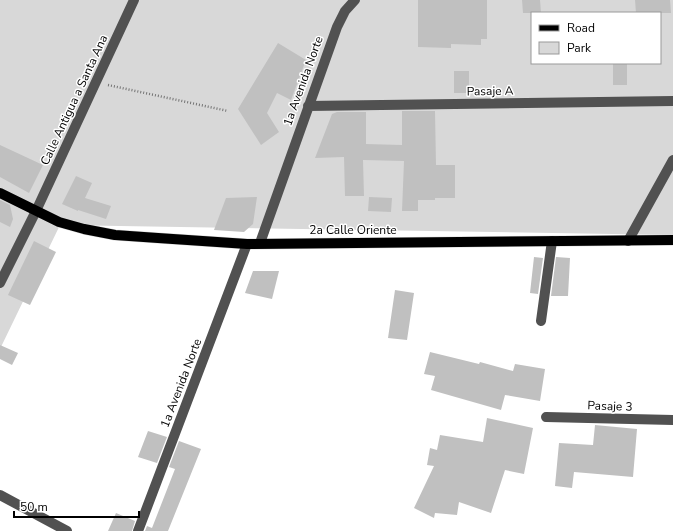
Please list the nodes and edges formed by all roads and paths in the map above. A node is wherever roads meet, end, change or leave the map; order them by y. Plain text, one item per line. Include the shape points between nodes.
1 (134, 0) edge
2 (355, 0) edge
3 (96, 82) junction
4 (673, 101) edge
5 (308, 106) junction
6 (228, 111) dead end
7 (673, 160) edge
8 (0, 193) edge
9 (36, 211) junction
10 (673, 240) edge
11 (552, 241) junction
12 (628, 241) junction
13 (247, 244) junction
14 (260, 244) junction
15 (0, 283) edge
16 (541, 321) dead end
17 (546, 417) dead end
18 (673, 420) edge
19 (0, 495) edge
20 (67, 531) edge
21 (138, 531) edge

1 - 3 street, Calle Antigua a Santa Ana
2 - 5 street, 1a Avenida Norte via 336,27
3 - 6 path
3 - 9 street, Calle Antigua a Santa Ana
4 - 5 street, Pasaje A
5 - 14 street, 1a Avenida Norte
7 - 12 street
8 - 9 main road, 2a Calle Oriente
9 - 13 main road, 2a Calle Oriente via 59,222 115,235
9 - 15 street, Calle Antigua a Santa Ana
10 - 12 main road, 2a Calle Oriente
11 - 12 main road, 2a Calle Oriente
11 - 14 main road, 2a Calle Oriente
11 - 16 street
13 - 14 main road, 2a Calle Oriente
13 - 21 street, 1a Avenida Norte
17 - 18 street, Pasaje 3
19 - 20 street

